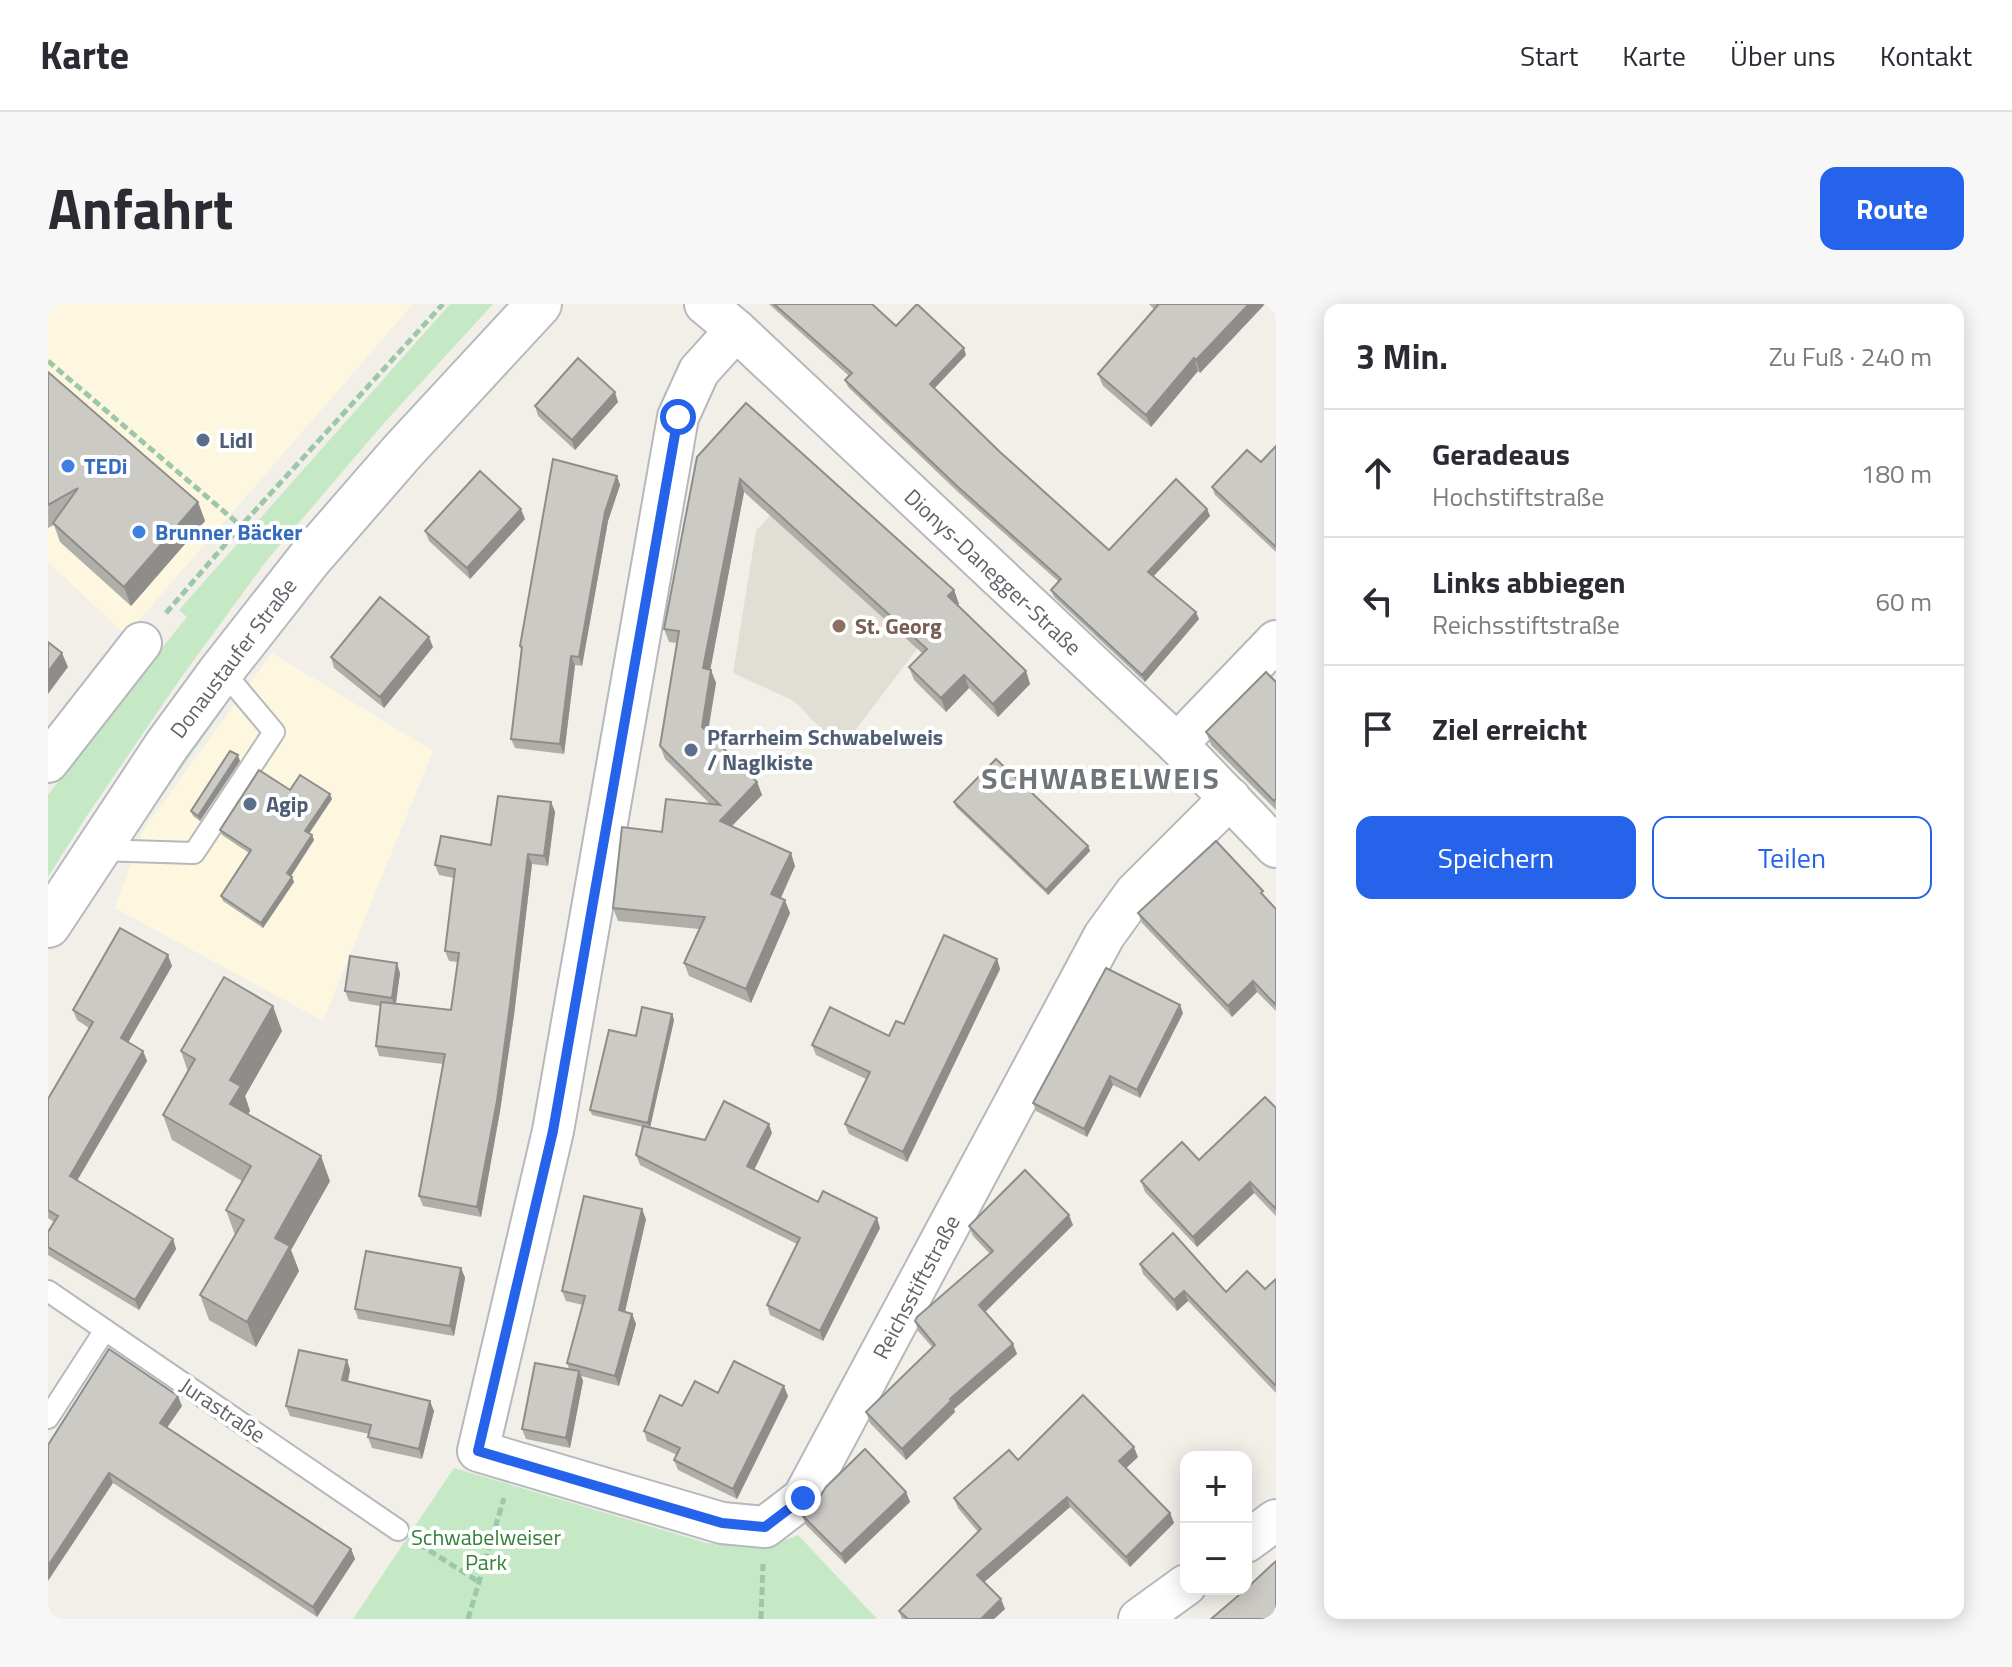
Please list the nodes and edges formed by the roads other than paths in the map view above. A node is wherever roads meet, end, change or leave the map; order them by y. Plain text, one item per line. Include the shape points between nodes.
1 (539, 304) edge
2 (705, 304) edge
3 (736, 330) junction
4 (1276, 641) edge
5 (141, 643) road end
6 (222, 670) junction
7 (1177, 744) junction
8 (48, 762) edge
9 (1230, 798) junction
10 (1276, 847) edge
11 (97, 850) junction
12 (48, 925) edge
13 (48, 1291) edge
14 (105, 1330) junction
15 (48, 1418) edge
16 (1276, 1520) edge
17 (398, 1530) road end
18 (1252, 1538) edge
19 (1180, 1589) edge
20 (1139, 1619) edge

1 - 6 main road, Donaustaufer Straße via 331,534
2 - 3 street, Dionys-Danegger-Straße
3 - 7 street, Dionys-Danegger-Straße
3 - 9 street, Reichsstiftstraße via 699,371 678,417 496,1457 722,1523 765,1527 803,1498 1104,936 1135,893
4 - 7 street
5 - 8 street
6 - 11 main road, Donaustaufer Straße
6 - 11 lane via 274,732 194,853
7 - 9 street, Dionys-Danegger-Straße
9 - 10 street, Dionys-Danegger-Straße
11 - 12 main road, Donaustaufer Straße
13 - 14 lane, Jurastraße
14 - 15 lane
14 - 17 lane, Jurastraße
16 - 18 street
19 - 20 street

